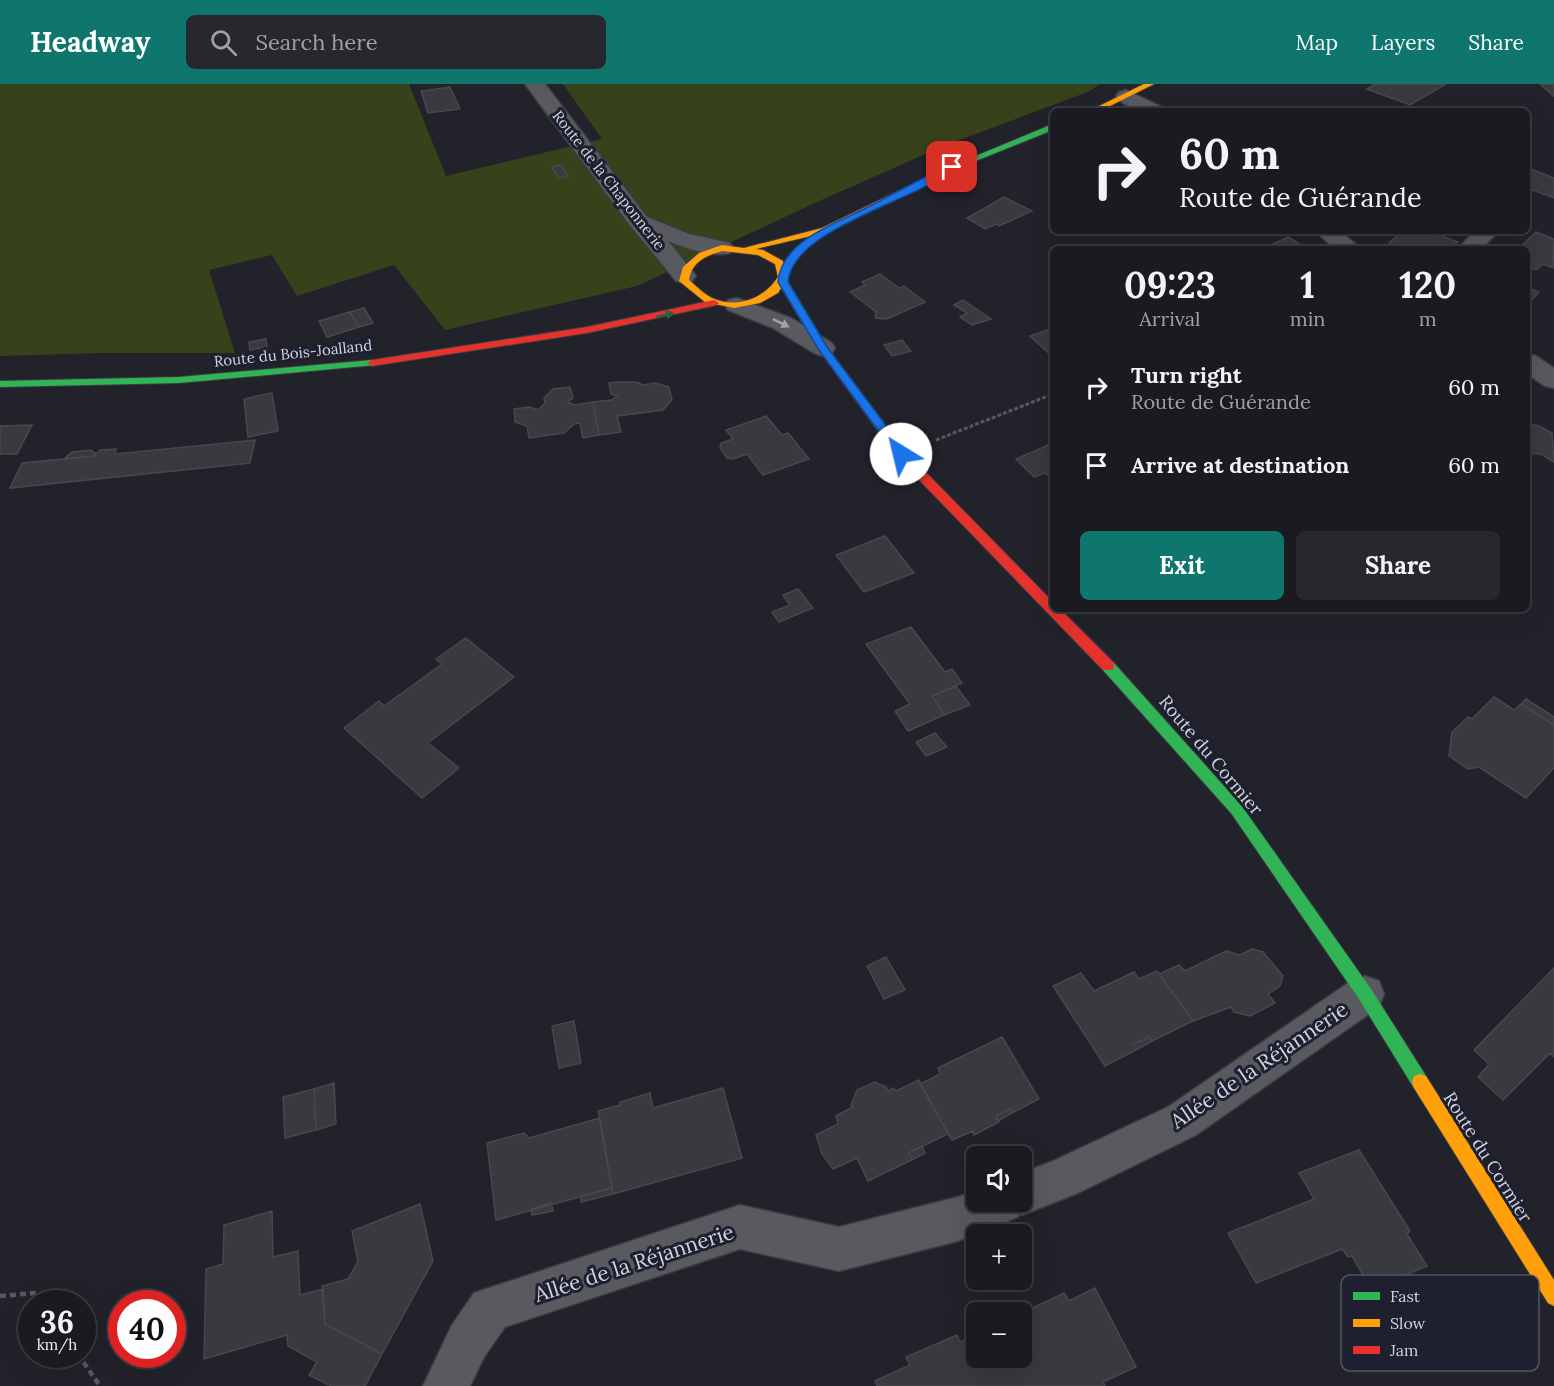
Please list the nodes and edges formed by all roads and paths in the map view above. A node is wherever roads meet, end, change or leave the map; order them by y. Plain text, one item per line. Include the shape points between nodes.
1 (535, 84) edge
2 (1150, 84) edge
3 (1126, 96) junction
4 (1100, 108) edge
5 (1149, 108) edge
6 (1050, 128) edge
7 (637, 219) junction
8 (825, 230) junction
9 (1330, 234) edge
10 (1485, 234) edge
11 (1346, 246) edge
12 (1471, 246) edge
13 (722, 248) junction
14 (748, 248) junction
15 (789, 266) junction
16 (681, 281) junction
17 (658, 300) dead end
18 (725, 304) junction
19 (587, 330) junction
20 (823, 348) junction
21 (1530, 364) edge
22 (1554, 380) edge
23 (0, 384) edge
24 (1050, 395) edge
25 (901, 454) junction
26 (1050, 606) edge
27 (1056, 612) edge
28 (1365, 994) junction
29 (1032, 1190) edge
30 (977, 1212) edge
31 (18, 1294) edge
32 (0, 1296) edge
33 (1554, 1297) edge
34 (88, 1368) edge
35 (100, 1386) edge
36 (447, 1386) edge

1 - 7 street, Route de la Chaponnerie
2 - 3 street
3 - 4 street
3 - 5 street
6 - 8 street via 952,167
7 - 13 street via 666,234
7 - 16 street, Route de la Chaponnerie
8 - 14 street
8 - 15 street, Route du Bois-Joalland
9 - 11 street
10 - 12 street
13 - 14 street
13 - 16 street via 695,258
14 - 15 street
15 - 18 street, Route du Bois-Joalland via 777,291 766,298
15 - 20 street, Route du Cormier
16 - 18 street via 700,297
17 - 19 street, Route du Bois-Joalland
19 -> 18 street, Route du Bois-Joalland
18 -> 20 street via 782,323
19 - 23 street, Route du Bois-Joalland via 434,355 269,374 179,381
20 - 25 street, Route du Cormier
21 - 22 street
24 - 25 path
25 - 26 street, Route du Cormier
27 - 28 street, Route du Cormier via 1134,692 1236,809
28 - 29 street, Allée de la Réjannerie via 1182,1121
28 - 33 street, Route du Cormier
30 - 36 street, Allée de la Réjannerie via 839,1249 740,1227 529,1296 490,1309 468,1341
31 - 32 path
34 - 35 path

